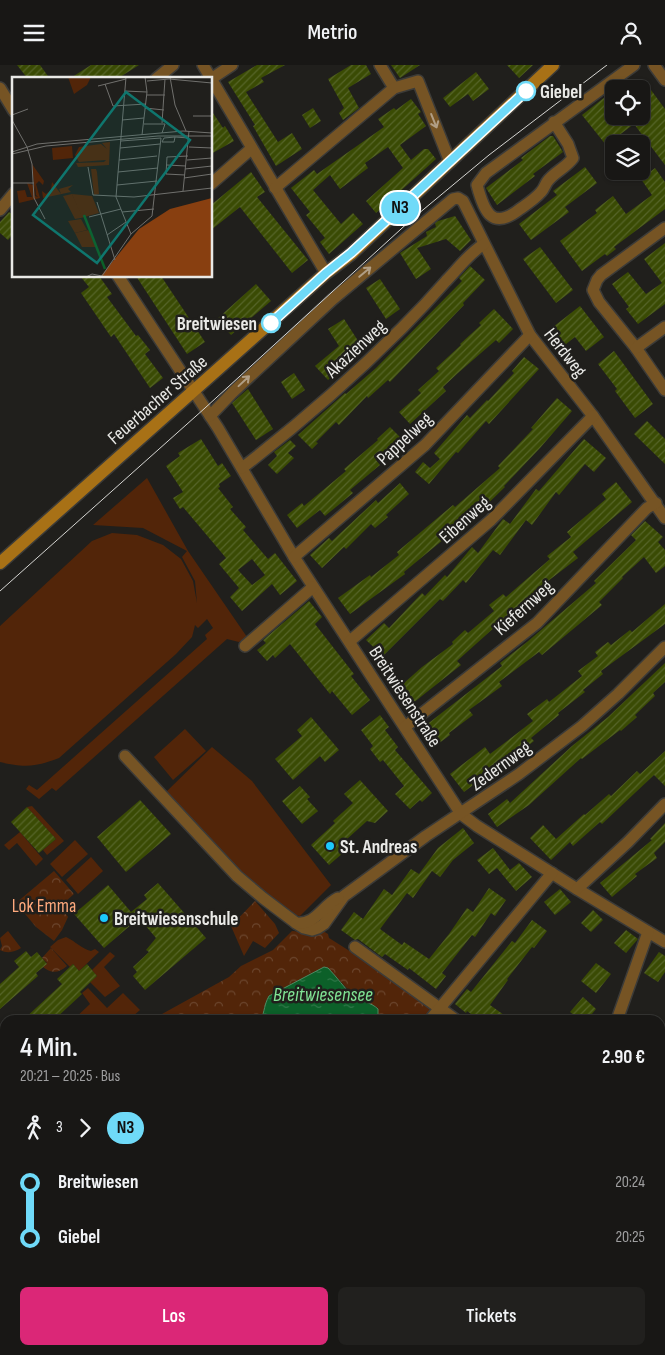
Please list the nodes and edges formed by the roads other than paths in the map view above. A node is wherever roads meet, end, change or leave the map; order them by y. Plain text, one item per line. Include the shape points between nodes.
1 (174, 65) edge
2 (203, 65) edge
3 (232, 65) edge
4 (380, 65) edge
5 (553, 65) edge
6 (634, 65) edge
7 (654, 65) edge
8 (159, 77) edge
9 (210, 77) edge
10 (212, 78) edge
11 (665, 80) edge
12 (212, 81) edge
13 (0, 88) edge
14 (394, 89) junction
15 (12, 108) edge
16 (554, 122) junction
17 (251, 149) junction
18 (450, 162) junction
19 (212, 183) edge
20 (275, 188) junction
21 (12, 195) edge
22 (0, 210) edge
23 (665, 228) edge
24 (484, 245) junction
25 (326, 273) junction
26 (119, 277) edge
27 (665, 327) edge
28 (530, 335) junction
29 (636, 348) junction
30 (665, 390) edge
31 (194, 392) junction
32 (210, 416) junction
33 (594, 416) junction
34 (242, 468) junction
35 (656, 503) junction
36 (665, 518) edge
37 (294, 557) junction
38 (0, 563) edge
39 (313, 587) junction
40 (350, 641) junction
41 (245, 646) dead end
42 (665, 647) edge
43 (405, 727) junction
44 (125, 756) dead end
45 (665, 804) edge
46 (461, 814) junction
47 (552, 873) junction
48 (577, 889) junction
49 (648, 932) junction
50 (665, 942) edge
51 (355, 947) dead end
52 (439, 1008) junction
53 (434, 1015) edge
54 (449, 1015) edge
55 (619, 1015) edge

1 - 8 street
2 - 9 street
3 - 10 street
4 - 14 street
5 - 18 main road, Feuerbacher Straße
6 - 16 street
7 - 11 street
12 - 17 street
13 - 15 street
14 -> 18 street via 418,81
14 - 20 street
16 - 16 street via 573,159 548,181 542,191 512,215 495,218 480,199 479,181
17 - 19 street
17 - 20 street
18 - 25 main road, Feuerbacher Straße
20 - 25 street
21 - 22 street
23 - 29 street via 601,275 594,285 594,295
24 - 28 street, Herdweg
32 -> 24 street, Herdweg via 333,299 453,199 461,199
24 - 34 street, Akazienweg via 471,253 401,329 348,379
25 - 31 main road, Feuerbacher Straße
26 - 31 street, Breitwiesenstraße
27 - 29 street
28 - 33 street, Herdweg
28 - 37 street, Pappelweg via 425,445
29 - 30 street
31 - 32 street, Breitwiesenstraße
31 - 38 main road, Feuerbacher Straße
32 - 34 street, Breitwiesenstraße
33 - 35 street, Herdweg
33 - 40 street, Eibenweg via 491,521
34 - 37 street, Breitwiesenstraße
35 - 36 street, Herdweg
35 - 43 street, Kiefernweg via 647,508 537,623
37 - 39 street, Breitwiesenstraße
39 - 40 street, Breitwiesenstraße
39 - 41 street
40 - 43 street, Breitwiesenstraße
42 - 46 street, Zedernweg via 582,726
43 - 46 street, Breitwiesenstraße
44 - 46 street, Zedernweg via 237,876 296,923 309,922 317,917 335,899 344,896
45 - 48 street
46 - 47 street, Breitwiesenstraße
47 - 48 street, Breitwiesenstraße
47 - 52 street
48 - 49 street, Breitwiesenstraße
49 - 50 street, Breitwiesenstraße
49 - 55 street
51 - 52 street
52 - 53 street
52 - 54 street

